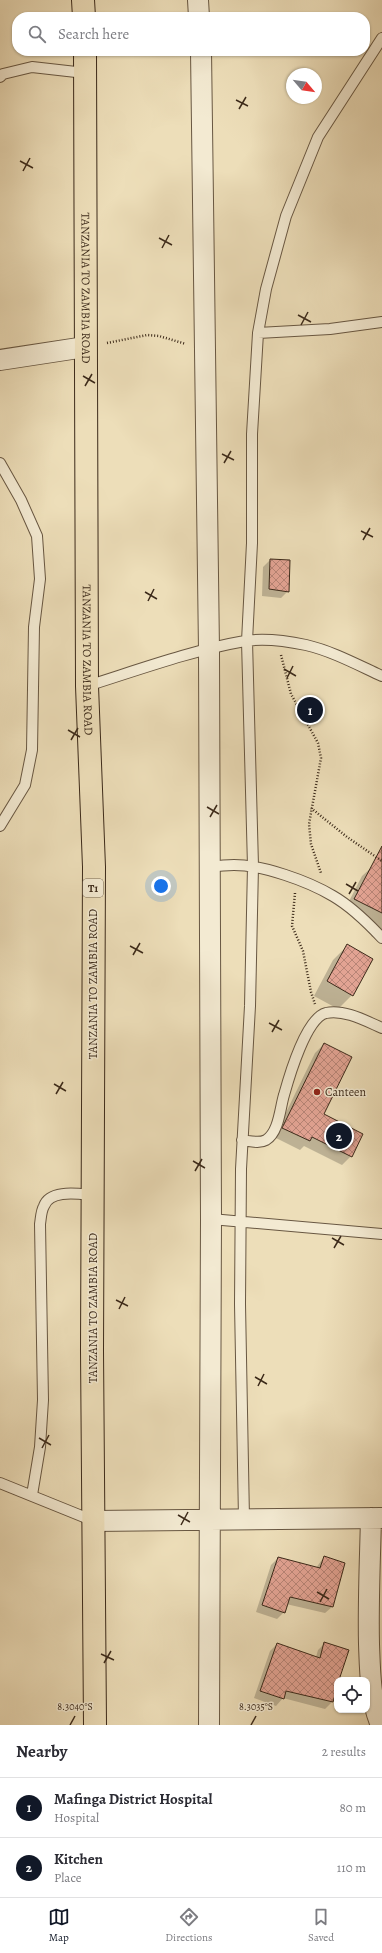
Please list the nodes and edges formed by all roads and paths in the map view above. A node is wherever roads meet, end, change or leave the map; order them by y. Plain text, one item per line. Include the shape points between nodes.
1 (84, 0) edge
2 (198, 0) edge
3 (84, 12) edge
4 (199, 12) edge
5 (382, 38) edge
6 (85, 56) edge
7 (202, 56) edge
8 (85, 73) junction
9 (0, 77) edge
10 (382, 322) edge
11 (258, 333) junction
12 (205, 344) junction
13 (85, 347) junction
14 (0, 360) edge
15 (0, 463) edge
16 (247, 641) junction
17 (278, 641) junction
18 (209, 650) junction
19 (382, 676) edge
20 (87, 686) junction
21 (311, 808) junction
22 (0, 826) edge
23 (382, 861) edge
24 (253, 866) junction
25 (209, 867) junction
26 (298, 880) junction
27 (333, 896) junction
28 (382, 938) edge
29 (319, 1016) junction
30 (382, 1028) edge
31 (242, 1140) junction
32 (93, 1195) junction
33 (211, 1218) junction
34 (241, 1220) junction
35 (382, 1234) edge
36 (0, 1483) edge
37 (32, 1495) junction
38 (377, 1518) edge
39 (244, 1519) junction
40 (209, 1520) junction
41 (94, 1521) junction
42 (379, 1723) edge
43 (95, 1725) edge
44 (209, 1725) edge

1 - 3 highway
2 - 4 street
5 - 11 lane via 318,137 286,216 266,289
6 - 8 highway, TANZANIA TO ZAMBIA ROAD / T1
7 - 12 street
8 - 9 lane via 32,66
8 - 13 highway, TANZANIA TO ZAMBIA ROAD / T1
10 - 11 lane via 330,329
11 - 16 lane via 252,434 252,543
12 - 13 path via 181,343 147,335
12 - 18 street
13 - 14 street
13 - 20 highway, TANZANIA TO ZAMBIA ROAD / T1
15 - 22 lane via 21,500 37,536 40,579 34,627 32,750 25,785
16 - 17 lane
16 - 18 lane
16 - 24 lane
17 - 19 lane via 307,646
17 - 21 path via 291,694 318,744 321,758
18 - 20 lane
18 - 25 street
20 - 32 highway, TANZANIA TO ZAMBIA ROAD / T1 via 94,868
21 - 23 path
21 - 27 path via 311,844 320,871
24 - 25 lane
24 - 26 lane
24 - 31 lane via 250,1006
25 - 33 street
26 - 27 lane
26 - 29 path via 292,926 303,951 311,992
27 - 28 lane via 362,917
29 - 30 lane via 327,1013 347,1014
29 - 31 lane via 303,1044 284,1094 275,1128 267,1140
31 - 34 lane
32 - 37 lane via 55,1195 44,1204 40,1224 43,1400 40,1447
32 - 41 highway, TANZANIA TO ZAMBIA ROAD / T1
33 - 34 lane
33 - 40 street
34 - 35 lane
34 - 39 lane
36 - 37 lane
37 - 41 lane
38 - 39 street
38 - 42 street via 368,1599 370,1671
39 - 40 street
40 - 41 street
40 - 44 street
41 - 43 highway, TANZANIA TO ZAMBIA ROAD / T1

